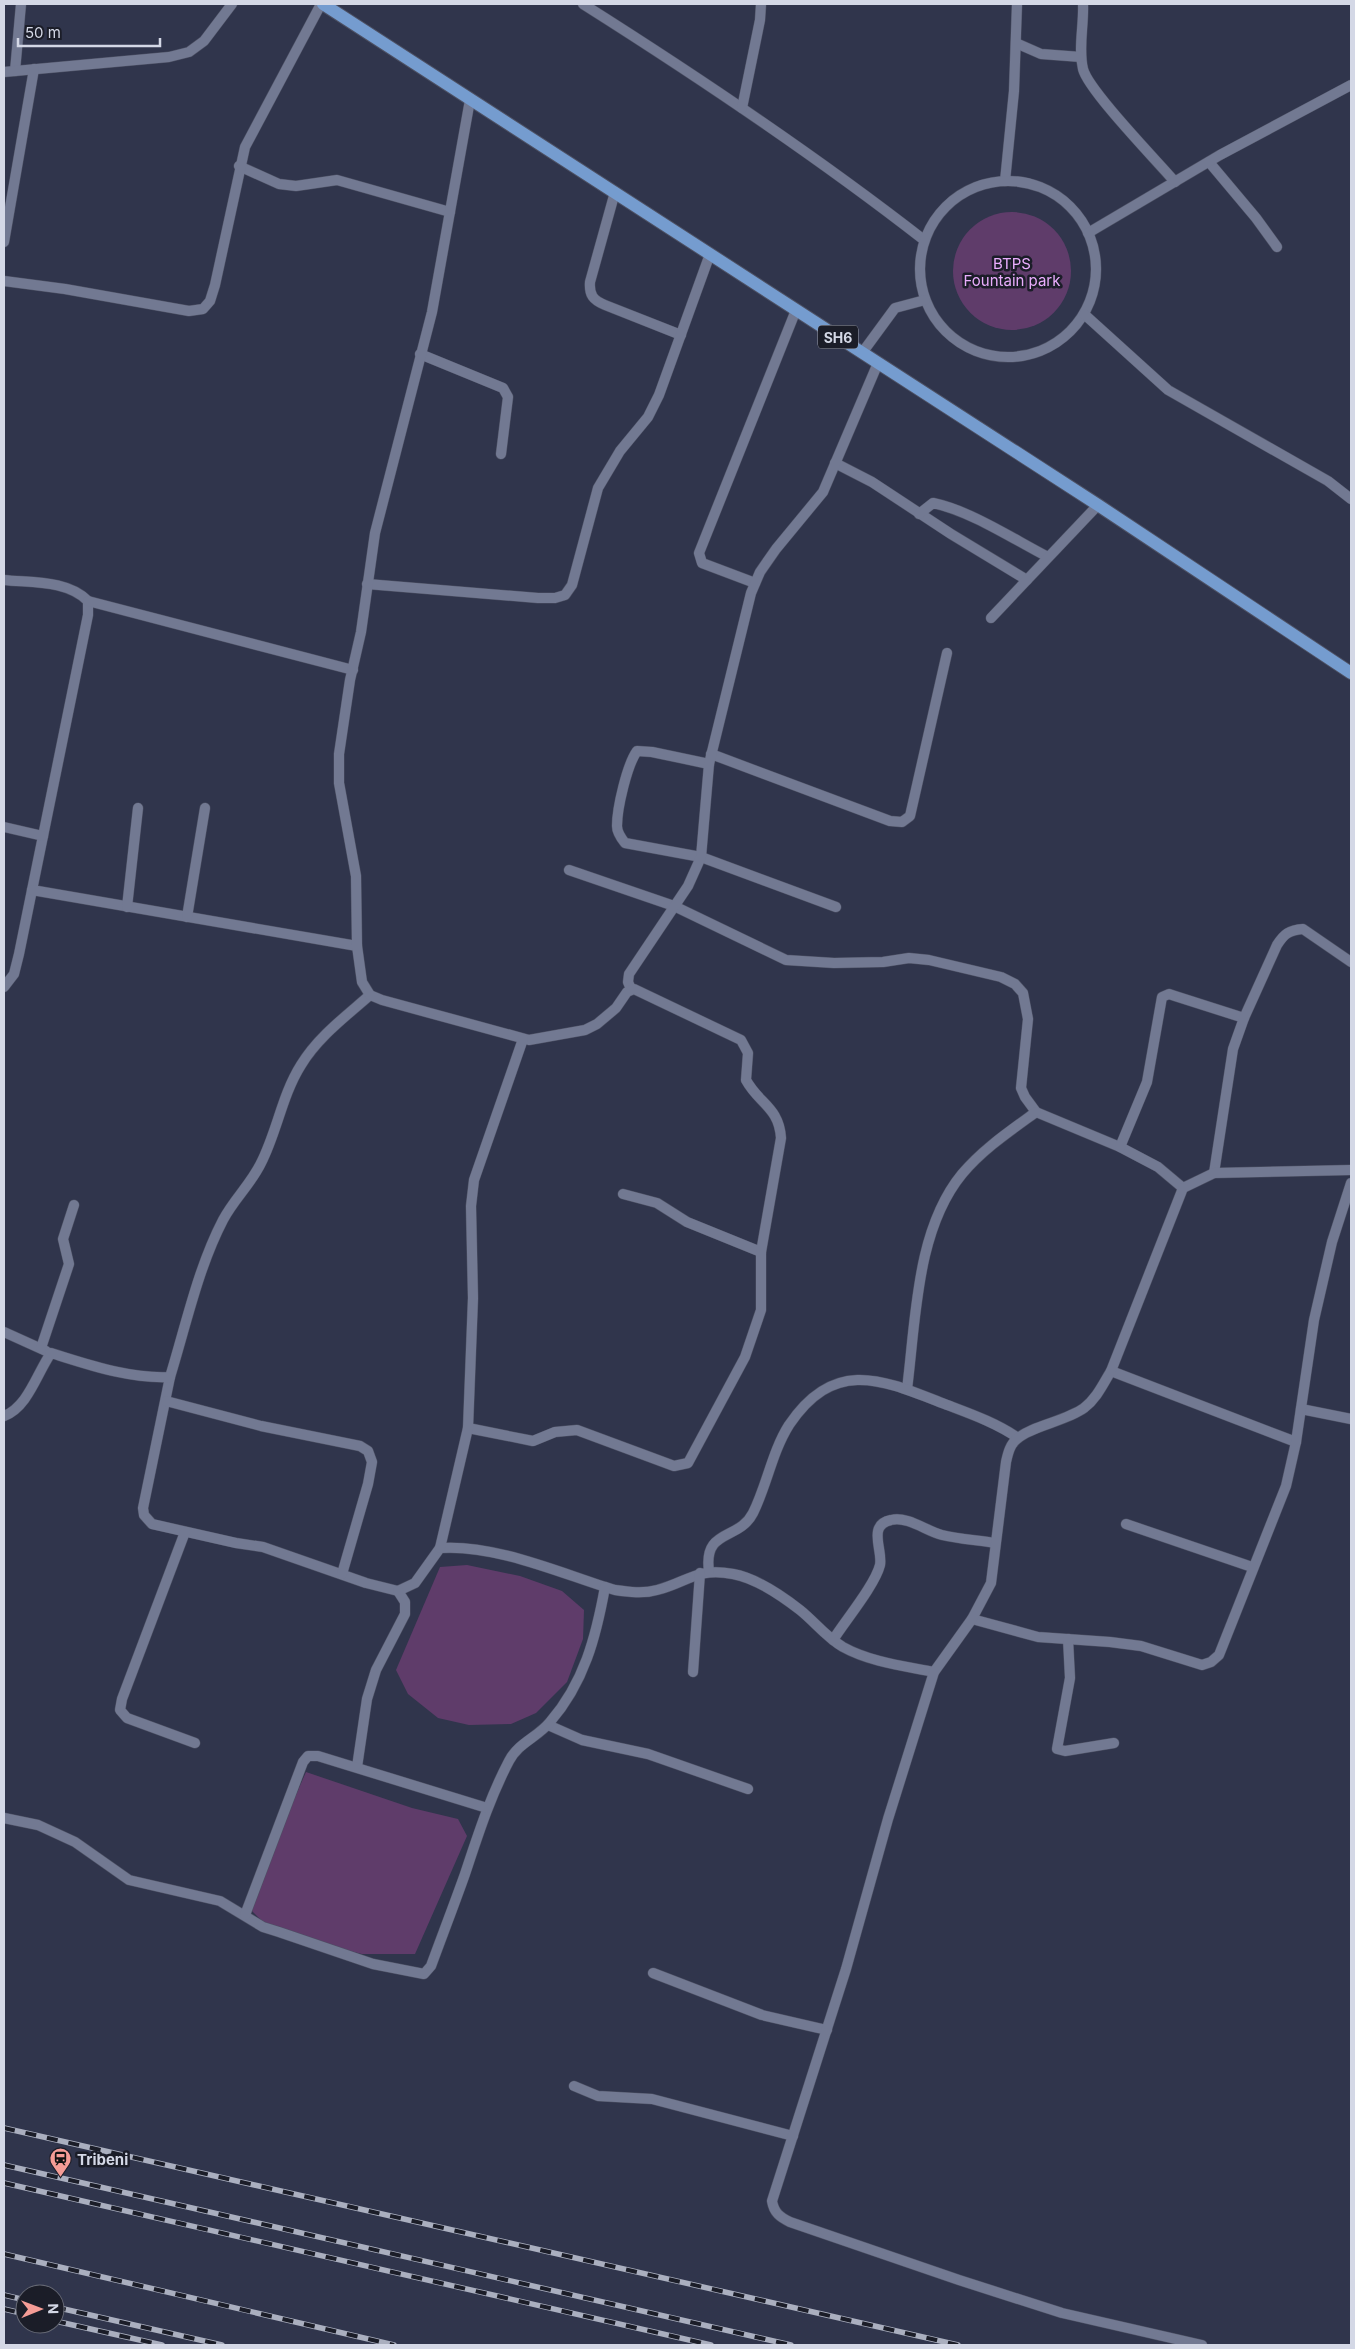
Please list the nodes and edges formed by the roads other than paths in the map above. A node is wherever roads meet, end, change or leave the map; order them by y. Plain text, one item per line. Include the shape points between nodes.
1 (21, 4) edge
2 (232, 4) edge
3 (322, 4) edge
4 (582, 4) edge
5 (761, 4) edge
6 (1017, 4) edge
7 (1083, 4) edge
8 (1016, 43) junction
9 (1081, 57) junction
10 (34, 69) junction
11 (15, 71) junction
12 (4, 72) edge
13 (1351, 85) edge
14 (470, 100) junction
15 (742, 108) junction
16 (1208, 162) junction
17 (239, 166) junction
18 (1005, 181) junction
19 (1176, 182) junction
20 (615, 192) junction
21 (450, 212) junction
22 (1088, 233) junction
23 (924, 240) junction
24 (4, 242) edge
25 (1277, 247) dead end
26 (710, 254) junction
27 (4, 281) edge
28 (925, 300) junction
29 (796, 310) junction
30 (1084, 314) junction
31 (680, 335) junction
32 (862, 353) junction
33 (420, 354) junction
34 (878, 363) junction
35 (501, 454) dead end
36 (835, 463) junction
37 (1351, 499) edge
38 (1098, 505) junction
39 (919, 514) junction
40 (1048, 557) junction
41 (4, 580) edge
42 (1027, 580) junction
43 (755, 583) junction
44 (368, 584) junction
45 (88, 601) junction
46 (991, 618) dead end
47 (948, 653) dead end
48 (353, 670) junction
49 (1351, 674) edge
50 (709, 759) junction
51 (138, 808) dead end
52 (205, 808) dead end
53 (4, 827) edge
54 (43, 836) junction
55 (701, 857) junction
56 (569, 870) dead end
57 (32, 890) junction
58 (674, 906) junction
59 (128, 907) junction
60 (836, 907) dead end
61 (187, 917) junction
62 (357, 946) junction
63 (1351, 962) edge
64 (4, 987) edge
65 (631, 989) junction
66 (370, 995) junction
67 (1244, 1018) junction
68 (523, 1040) junction
69 (1036, 1112) junction
70 (1120, 1147) junction
71 (1351, 1170) edge
72 (1214, 1173) junction
73 (1351, 1183) edge
74 (1183, 1188) junction
75 (623, 1194) dead end
76 (74, 1205) dead end
77 (761, 1252) junction
78 (4, 1332) edge
79 (41, 1348) junction
80 (52, 1353) junction
81 (1110, 1371) junction
82 (170, 1377) junction
83 (907, 1389) junction
84 (166, 1401) junction
85 (1301, 1409) junction
86 (4, 1416) edge
87 (1351, 1419) edge
88 (468, 1428) junction
89 (1018, 1438) junction
90 (1296, 1442) junction
91 (1126, 1524) dead end
92 (185, 1532) junction
93 (995, 1543) junction
94 (440, 1548) junction
95 (1252, 1567) junction
96 (704, 1572) junction
97 (342, 1574) junction
98 (605, 1587) junction
99 (398, 1591) junction
100 (972, 1619) junction
101 (1068, 1639) junction
102 (833, 1640) junction
103 (693, 1672) dead end
104 (934, 1672) junction
105 (548, 1725) junction
106 (195, 1743) dead end
107 (1114, 1744) dead end
108 (357, 1768) junction
109 (748, 1789) dead end
110 (487, 1808) junction
111 (4, 1818) edge
112 (245, 1915) junction
113 (653, 1972) dead end
114 (827, 2030) junction
115 (574, 2086) dead end
116 (793, 2136) junction
117 (1202, 2345) edge

1 - 11 street
2 - 10 street via 204,41 189,52 169,57
3 - 14 main road, SH6
3 - 17 street via 245,147
4 - 15 street
5 - 15 street
6 - 8 street
7 - 9 street
8 - 9 street via 1041,54
8 - 18 street
9 - 19 street via 1084,72 1092,84
10 - 11 street
10 - 24 street
11 - 12 street
13 - 16 street
14 - 20 main road, SH6
14 - 21 street
15 - 23 street via 852,183
16 - 19 street
16 - 25 street
17 - 21 street via 279,184 296,186 337,180
17 - 27 street via 215,285 210,301 203,309 189,311
18 - 22 street via 1031,184 1054,194 1074,211
18 - 23 street via 979,185 956,198 937,216
19 - 22 street
20 - 26 main road, SH6
20 - 31 street via 589,292 594,300
21 - 33 street via 432,312
22 - 30 street via 1095,260 1094,288
23 - 28 street via 919,270
26 - 29 main road, SH6
26 - 31 street
28 - 30 street via 939,325 960,344 986,355 1014,358 1042,351 1066,336
28 - 32 street via 895,308
29 - 32 main road, SH6
29 - 43 street via 698,553 702,563
30 - 37 street via 1168,390 1328,481
31 - 44 street via 648,417 620,451 598,488 572,585 565,595 538,598
32 - 34 main road, SH6
33 - 35 street via 503,388 508,397
33 - 44 street via 375,533
34 - 36 street
34 - 38 main road, SH6
36 - 39 street via 872,482
36 - 43 street via 823,492 776,549
38 - 40 street
38 - 49 main road, SH6
39 - 40 street via 933,504 943,505
39 - 42 street
40 - 42 street
41 - 45 street via 59,586 78,591
42 - 46 street
43 - 50 street
44 - 48 street
45 - 48 street
45 - 54 street via 88,615
47 - 50 street via 910,816 902,822 890,821
48 - 62 street via 339,754 339,774 356,876
50 - 55 street
50 - 55 street via 638,751 626,774 617,826 625,843
51 - 59 street
52 - 61 street
53 - 54 street
54 - 57 street
55 - 58 street via 688,886
55 - 60 street
56 - 58 street
57 - 59 street
57 - 64 street via 14,974
58 - 65 street via 629,974
58 - 69 street via 786,960 834,963 909,958 929,960 1015,984 1023,993 1028,1019 1021,1088
59 - 61 street
61 - 62 street
62 - 66 street via 362,982
63 - 67 street via 1302,929 1293,930 1284,935
65 - 68 street via 608,1016 585,1030
65 - 77 street via 730,1034 746,1046 746,1080 774,1113 781,1138
66 - 68 street
66 - 82 street via 323,1037 300,1066 290,1085 268,1150 256,1174 224,1218 214,1240
67 - 70 street via 1168,994 1162,997 1147,1082
67 - 72 street via 1227,1077
68 - 88 street via 474,1180
69 - 70 street
69 - 83 street via 977,1158 962,1174 940,1208 926,1243
70 - 74 street via 1158,1167
71 - 72 street
72 - 74 street
73 - 85 street via 1322,1283
74 - 81 street
75 - 77 street via 657,1203 687,1222
76 - 79 street via 63,1239 68,1264
77 - 88 street via 761,1310 753,1334 745,1357 688,1463 674,1466 577,1430 554,1432 533,1441
78 - 79 street
79 - 80 street
80 - 82 street via 124,1374
80 - 86 street via 22,1402
81 - 89 street via 1099,1392 1085,1407
81 - 90 street
82 - 84 street
83 - 89 street via 994,1423
83 - 96 street via 885,1382 857,1379 832,1385 817,1395 798,1414 783,1437 751,1517 714,1544 709,1550
84 - 92 street via 144,1515 152,1524
84 - 97 street via 261,1426 360,1446 368,1451 372,1462 368,1484
85 - 87 street
85 - 90 street
88 - 94 street
89 - 93 street via 1011,1446 1006,1462
90 - 95 street via 1282,1498
91 - 95 street
92 - 97 street via 263,1547
92 - 106 street via 120,1710 127,1718
93 - 100 street via 990,1583
93 - 102 street via 941,1534 906,1521 889,1520 877,1533 880,1556 875,1576
94 - 98 street via 468,1547 489,1551
94 - 99 street via 414,1582
95 - 101 street via 1218,1655 1211,1662 1202,1665 1141,1646
96 - 98 street via 647,1592 625,1592
96 - 102 street via 734,1574 760,1585 800,1610
96 - 103 street
97 - 99 street
98 - 105 street via 598,1626 580,1680
99 - 108 street via 405,1602 405,1614 373,1680 364,1710
100 - 101 street via 1038,1637
100 - 104 street
101 - 107 street via 1070,1678 1057,1749 1065,1751
102 - 104 street via 864,1656
104 - 114 street
105 - 109 street via 582,1740 648,1754
105 - 110 street via 510,1758
108 - 110 street
108 - 112 street via 318,1756 308,1756 303,1762
110 - 112 street via 431,1966 424,1974 400,1971 326,1948 263,1927
111 - 112 street via 38,1825 76,1842 129,1880 220,1901
113 - 114 street via 762,2015
114 - 116 street
115 - 116 street via 598,2096 652,2099
116 - 117 street via 772,2201 773,2209 785,2219 897,2260 1062,2313

